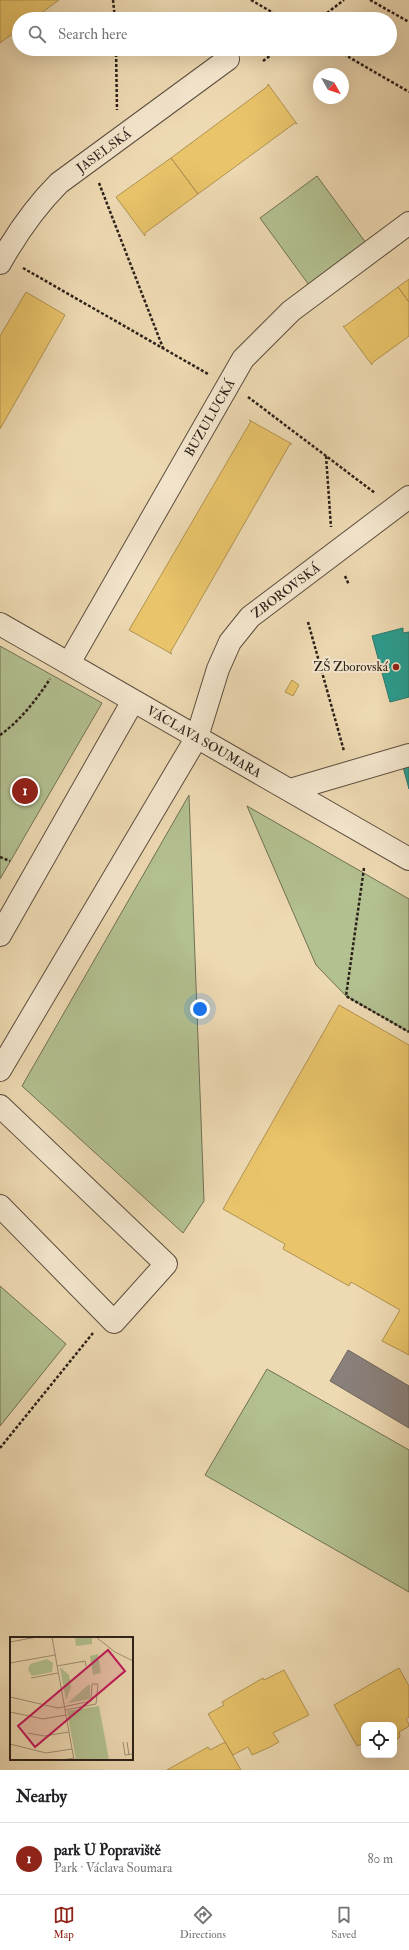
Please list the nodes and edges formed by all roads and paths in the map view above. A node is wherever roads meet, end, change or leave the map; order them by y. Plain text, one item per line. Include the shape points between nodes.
1 (113, 0) edge
2 (251, 0) edge
3 (344, 0) edge
4 (370, 0) edge
5 (114, 12) edge
6 (272, 12) edge
7 (328, 12) edge
8 (391, 12) edge
9 (397, 15) edge
10 (409, 22) edge
11 (116, 56) edge
12 (270, 56) edge
13 (348, 56) edge
14 (228, 59) dead end
15 (263, 61) dead end
16 (409, 92) edge
17 (118, 140) junction
18 (97, 178) dead end
19 (409, 223) edge
20 (0, 263) edge
21 (22, 267) dead end
22 (164, 348) junction
23 (209, 375) dead end
24 (247, 396) dead end
25 (326, 456) junction
26 (402, 503) edge
27 (336, 553) junction
28 (349, 585) dead end
29 (308, 622) dead end
30 (0, 624) edge
31 (66, 661) junction
32 (133, 701) junction
33 (0, 735) edge
34 (196, 737) junction
35 (409, 755) edge
36 (346, 757) dead end
37 (290, 790) junction
38 (0, 857) edge
39 (409, 859) edge
40 (10, 861) dead end
41 (364, 868) dead end
42 (0, 935) edge
43 (409, 1032) edge
44 (0, 1070) edge
45 (0, 1106) edge
46 (0, 1206) edge
47 (94, 1332) dead end
48 (0, 1448) edge

1 - 5 path
2 - 6 path
3 - 7 path
4 - 8 path
9 - 10 path
11 - 17 path
12 - 15 path
13 - 16 path
14 - 17 street, JASELSKÁ
17 - 20 street, JASELSKÁ via 59,183 40,202
18 - 22 path
19 - 31 street, BUZULUCKÁ via 290,311 243,360
21 - 22 path
22 - 23 path
24 - 25 path
25 - 26 path
25 - 27 path via 332,543
26 - 27 street, ZBOROVSKÁ
27 - 28 path
27 - 34 street, ZBOROVSKÁ via 250,617 230,642 218,669
29 - 36 path
30 - 31 street, VÁCLAVA SOUMARA
31 - 32 street, VÁCLAVA SOUMARA
31 - 33 path via 30,707 12,727
32 - 34 street, VÁCLAVA SOUMARA
32 - 42 street
34 - 37 street, VÁCLAVA SOUMARA
34 - 44 street, ZBOROVSKÁ
35 - 37 street
37 - 39 street, VÁCLAVA SOUMARA
38 - 40 path
41 - 43 path via 346,996
45 - 46 street via 166,1264 114,1322
47 - 48 path

